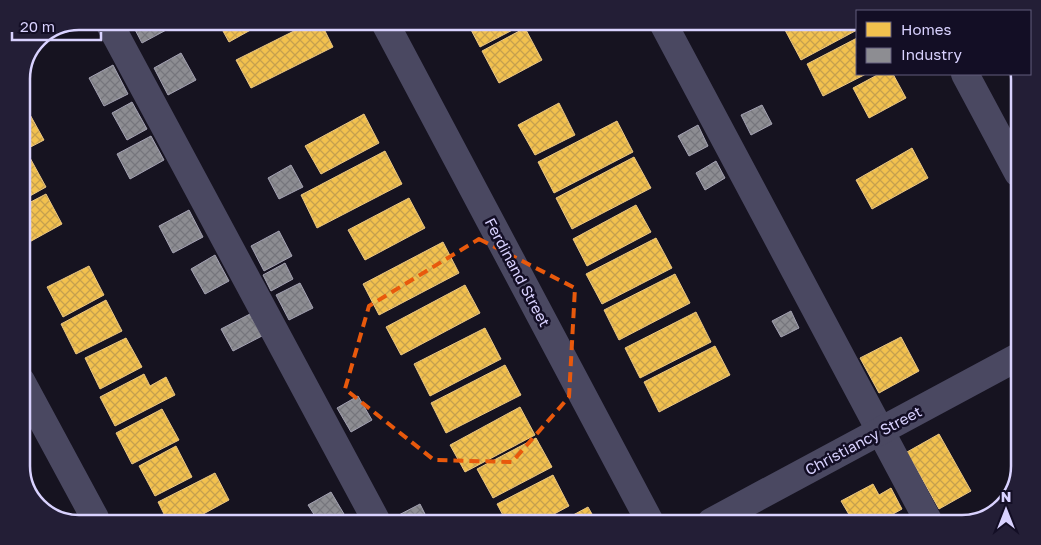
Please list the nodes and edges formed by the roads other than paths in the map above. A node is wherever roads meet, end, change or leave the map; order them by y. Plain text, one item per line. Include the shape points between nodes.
1 (112, 30) edge
2 (389, 30) edge
3 (667, 30) edge
4 (966, 75) edge
5 (1011, 160) edge
6 (1011, 361) edge
7 (30, 398) edge
8 (880, 431) junction
9 (93, 515) edge
10 (373, 515) edge
11 (646, 515) edge
12 (724, 515) edge
13 (925, 515) edge

1 - 10 street
2 - 11 street, Ferdinand Street
3 - 8 street
4 - 5 street
6 - 8 street, Christiancy Street
7 - 9 street
8 - 12 street, Christiancy Street
8 - 13 street

